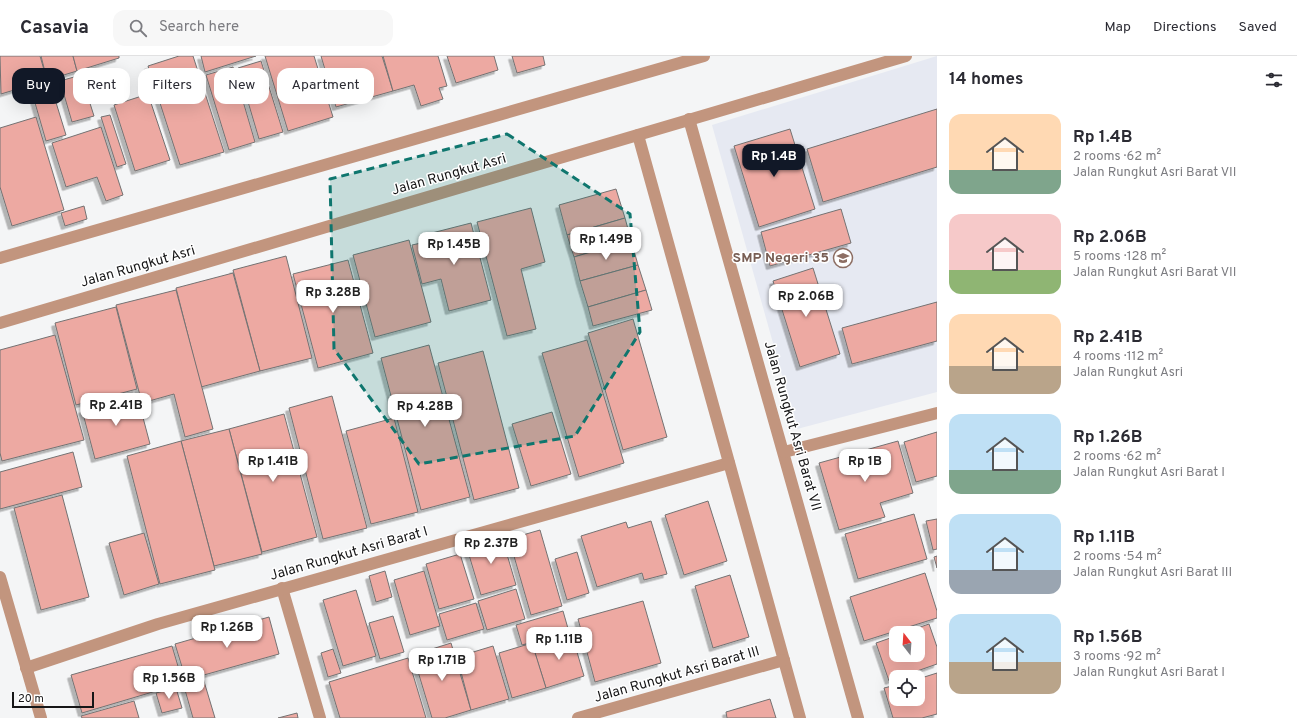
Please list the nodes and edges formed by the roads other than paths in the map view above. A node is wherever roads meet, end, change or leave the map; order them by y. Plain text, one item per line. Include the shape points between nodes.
1 (704, 56) edge
2 (906, 56) edge
3 (689, 119) junction
4 (638, 135) junction
5 (0, 258) edge
6 (0, 323) edge
7 (937, 413) edge
8 (784, 452) junction
9 (729, 463) junction
10 (0, 577) edge
11 (282, 588) junction
12 (784, 660) junction
13 (26, 668) junction
14 (41, 718) edge
15 (320, 718) edge
16 (578, 718) edge
17 (800, 718) edge
18 (858, 718) edge

1 - 5 street
2 - 3 street, Jalan Rungkut Asri
3 - 4 street, Jalan Rungkut Asri
3 - 8 street, Jalan Rungkut Asri Barat VII
4 - 6 street, Jalan Rungkut Asri
4 - 9 street
7 - 8 street
8 - 18 street, Jalan Rungkut Asri Barat VII
9 - 11 street, Jalan Rungkut Asri Barat I
9 - 12 street
10 - 13 street
11 - 13 street, Jalan Rungkut Asri Barat I via 158,624
11 - 15 street
12 - 16 street, Jalan Rungkut Asri Barat III
12 - 17 street
13 - 14 street

